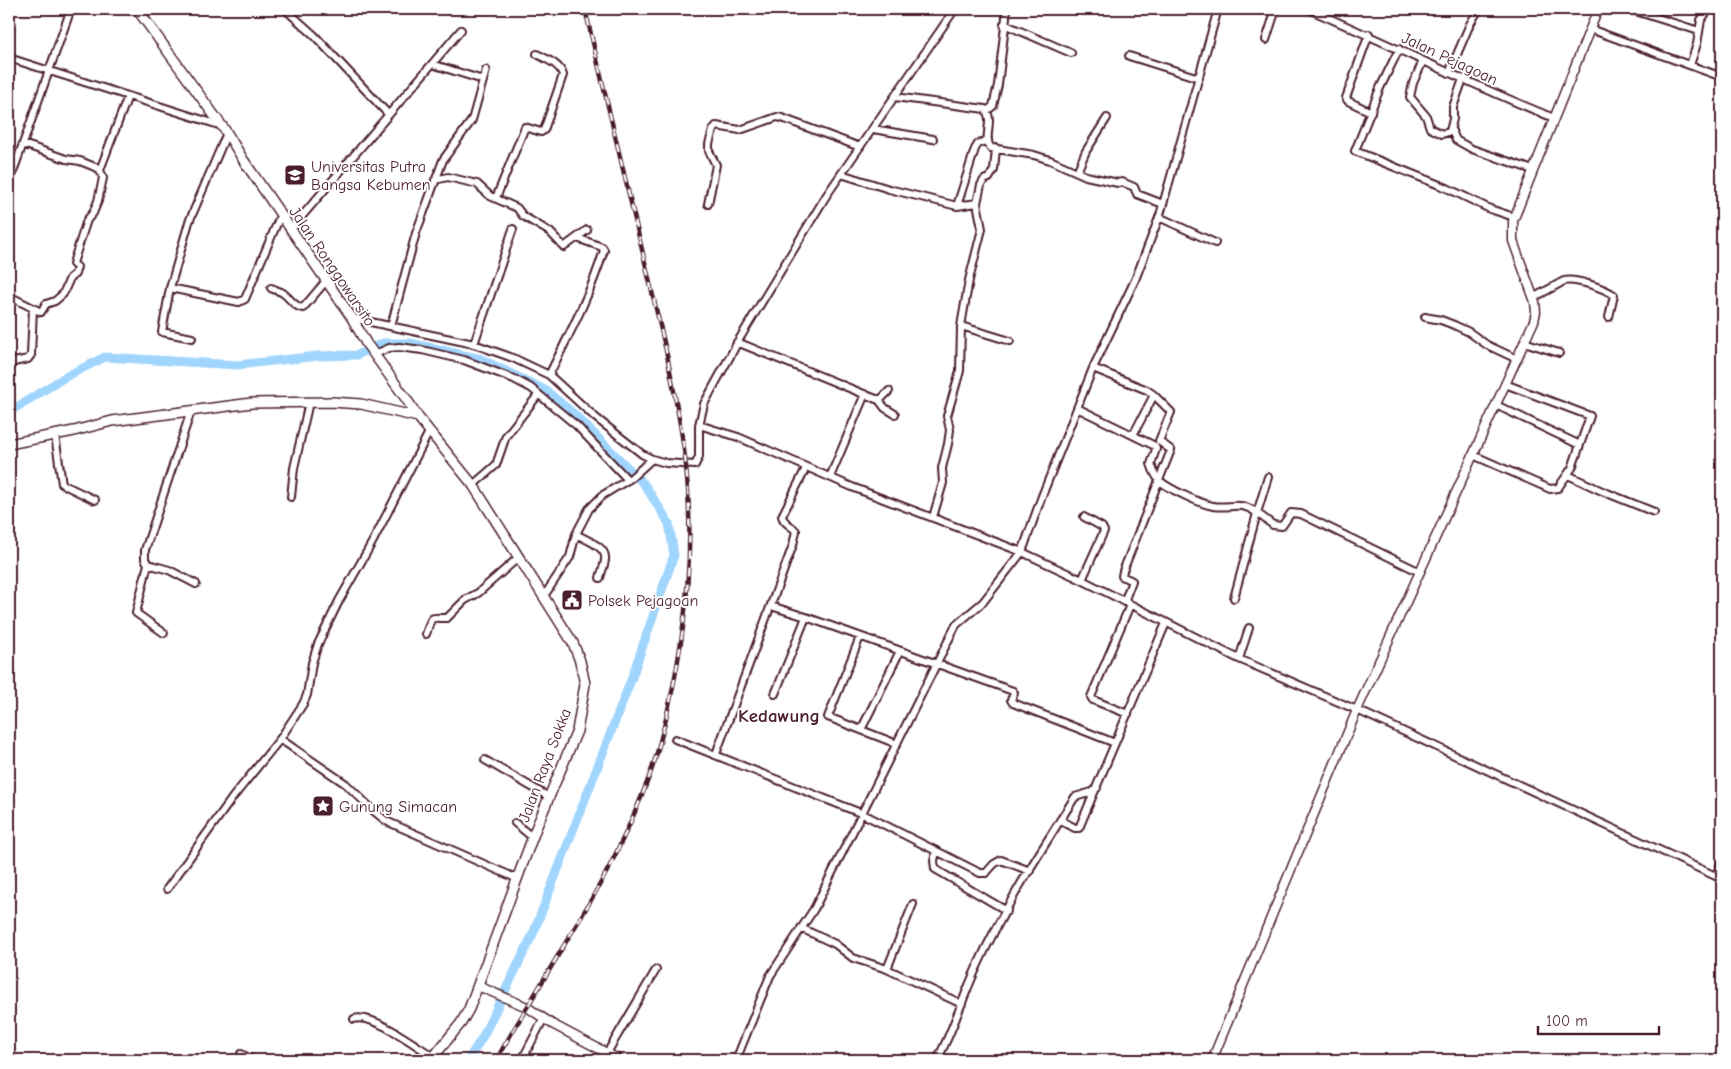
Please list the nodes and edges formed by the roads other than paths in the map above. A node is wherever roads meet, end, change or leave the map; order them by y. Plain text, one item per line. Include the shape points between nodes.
1 (71, 9) edge
2 (137, 9) edge
3 (285, 9) edge
4 (955, 9) edge
5 (1007, 9) edge
6 (1218, 9) edge
7 (1276, 9) edge
8 (1308, 9) edge
9 (1479, 9) edge
10 (1598, 9) edge
11 (1629, 9) edge
12 (1710, 9) edge
13 (1004, 24) junction
14 (1590, 29) junction
15 (462, 30) dead end
16 (1699, 31) junction
17 (1369, 34) junction
18 (1266, 40) dead end
19 (1399, 49) junction
20 (1071, 53) dead end
21 (537, 54) dead end
22 (1129, 56) dead end
23 (9, 58) edge
24 (1424, 61) junction
25 (432, 64) junction
26 (1690, 64) junction
27 (49, 70) junction
28 (486, 70) dead end
29 (1449, 73) junction
30 (1722, 77) edge
31 (1198, 78) junction
32 (1463, 79) junction
33 (483, 80) junction
34 (128, 96) junction
35 (895, 97) junction
36 (987, 111) junction
37 (1371, 112) junction
38 (388, 114) junction
39 (1107, 118) dead end
40 (1554, 118) junction
41 (873, 129) junction
42 (224, 130) junction
43 (1450, 130) junction
44 (932, 139) dead end
45 (988, 140) junction
46 (22, 144) junction
47 (860, 147) junction
48 (996, 148) junction
49 (100, 169) junction
50 (1533, 170) junction
51 (1077, 172) junction
52 (841, 174) junction
53 (435, 180) junction
54 (9, 183) edge
55 (496, 198) junction
56 (977, 203) junction
57 (708, 204) dead end
58 (1163, 204) junction
59 (957, 206) junction
60 (281, 214) junction
61 (1159, 217) junction
62 (1514, 217) junction
63 (291, 229) junction
64 (513, 229) dead end
65 (587, 230) dead end
66 (577, 238) junction
67 (1215, 243) dead end
68 (326, 281) junction
69 (170, 288) junction
70 (271, 288) dead end
71 (9, 296) edge
72 (1533, 298) junction
73 (33, 308) junction
74 (1425, 317) dead end
75 (1609, 317) dead end
76 (352, 318) junction
77 (392, 326) junction
78 (961, 326) junction
79 (192, 338) dead end
80 (1010, 341) dead end
81 (737, 342) junction
82 (1524, 342) junction
83 (474, 344) junction
84 (374, 353) junction
85 (1560, 354) dead end
86 (1517, 359) junction
87 (9, 363) edge
88 (1093, 368) junction
89 (549, 375) junction
90 (1505, 384) junction
91 (889, 391) dead end
92 (865, 394) junction
93 (538, 395) junction
94 (1154, 395) junction
95 (878, 399) junction
96 (408, 400) junction
97 (309, 402) junction
98 (1496, 405) junction
99 (1077, 408) junction
100 (191, 411) junction
101 (394, 412) junction
102 (895, 414) dead end
103 (418, 417) junction
104 (699, 424) junction
105 (429, 432) junction
106 (55, 435) junction
107 (1133, 435) junction
108 (9, 444) edge
109 (1580, 444) junction
110 (1473, 455) junction
111 (652, 460) junction
112 (806, 468) junction
113 (1568, 474) junction
114 (830, 477) junction
115 (1268, 477) dead end
116 (630, 479) junction
117 (1160, 481) junction
118 (473, 485) junction
119 (291, 497) dead end
120 (96, 500) dead end
121 (1654, 512) dead end
122 (1257, 513) junction
123 (933, 517) junction
124 (1084, 517) dead end
125 (576, 534) junction
126 (1022, 552) junction
127 (519, 557) junction
128 (148, 564) junction
129 (1420, 572) junction
130 (600, 578) dead end
131 (1082, 580) junction
132 (196, 584) dead end
133 (544, 596) junction
134 (1234, 598) dead end
135 (1127, 604) junction
136 (772, 606) junction
137 (806, 617) junction
138 (1166, 623) junction
139 (1249, 628) dead end
140 (164, 633) dead end
141 (426, 634) dead end
142 (860, 637) junction
143 (900, 651) junction
144 (1239, 659) junction
145 (937, 664) junction
146 (775, 694) dead end
147 (1357, 710) junction
148 (1128, 714) junction
149 (861, 730) junction
150 (280, 739) junction
151 (675, 739) dead end
152 (1115, 743) junction
153 (897, 744) junction
154 (716, 754) junction
155 (485, 760) dead end
156 (1097, 788) junction
157 (549, 797) junction
158 (863, 814) junction
159 (1060, 820) junction
160 (515, 823) dead end
161 (532, 837) junction
162 (936, 851) junction
163 (1722, 861) edge
164 (1030, 871) junction
165 (1719, 878) edge
166 (518, 879) junction
167 (167, 889) dead end
168 (913, 904) dead end
169 (1007, 911) junction
170 (801, 928) junction
171 (656, 970) dead end
172 (887, 970) junction
173 (478, 986) junction
174 (962, 1004) junction
175 (544, 1018) junction
176 (354, 1019) dead end
177 (241, 1054) dead end
178 (608, 1054) junction
179 (432, 1058) edge
180 (616, 1059) edge
181 (253, 1060) edge
182 (522, 1060) edge
183 (736, 1060) edge
184 (937, 1060) edge
185 (1212, 1060) edge

1 - 27 street
2 - 42 main road, Jalan Ronggowarsito
3 - 38 street
4 - 35 street
5 - 13 street
6 - 31 street
7 - 18 street
8 - 17 street, Jalan Pejagoan
9 - 29 street
10 - 14 street
11 - 16 street
12 - 16 street via 1701,20
13 - 20 street
13 - 36 street via 998,85 993,106
14 - 26 street
14 - 40 street
15 - 25 street
16 - 26 street
17 - 19 street, Jalan Pejagoan
17 - 37 street via 1346,98
19 - 24 street, Jalan Pejagoan
19 - 37 street
21 - 55 street via 558,66 563,75 544,130 525,127
22 - 31 street
23 - 27 street
24 - 29 street, Jalan Pejagoan
24 - 43 street via 1410,98 1426,116 1430,128 1442,134
25 - 33 street
25 - 38 street
26 - 30 street
27 - 34 street
27 - 46 street
28 - 33 street
29 - 32 street, Jalan Pejagoan
31 - 58 street
32 - 40 street, Jalan Pejagoan
32 - 43 street via 1453,107
33 - 53 street via 472,120 445,155
34 - 42 street
34 - 49 street
35 - 36 street
35 - 41 street
36 - 45 street
37 - 62 street via 1355,150 1357,153
38 - 63 street
39 - 51 street
40 - 50 street
41 - 44 street
41 - 47 street
42 - 60 main road, Jalan Ronggowarsito
42 - 69 street via 189,222
43 - 50 street via 1456,140 1472,149
45 - 48 street via 988,144
45 - 59 street via 978,144 975,150
46 - 49 street
46 - 54 street
47 - 52 street
47 - 57 street via 777,117 740,130 716,126 708,144 716,165
48 - 51 street via 1034,155
48 - 56 street via 994,170 981,185
49 - 73 street via 103,178 98,201 94,213 87,220 74,260 75,274 55,301 45,305 42,311
50 - 62 street
51 - 58 street via 1099,180 1122,182 1135,188 1137,194
52 - 59 street
52 - 81 street
53 - 55 street via 448,177 476,184
53 - 77 street via 413,242
55 - 66 street via 517,208 527,219 550,232 562,246
56 - 59 street
56 - 78 street via 982,230
58 - 61 street
60 - 63 main road, Jalan Ronggowarsito
60 - 69 street via 245,299 239,302
61 - 67 street
61 - 88 street via 1135,280
62 - 72 street via 1513,241
63 - 68 main road, Jalan Ronggowarsito
64 - 83 street
65 - 66 street
66 - 89 street via 604,249 574,326
68 - 70 street via 303,308
68 - 76 main road, Jalan Ronggowarsito
69 - 79 street via 162,332
71 - 73 street
72 - 75 street via 1568,280 1581,281 1614,295
72 - 82 street via 1536,312
73 - 87 street via 31,355 28,359
74 - 86 street via 1454,325
76 - 77 street
76 - 84 main road, Jalan Ronggowarsito
77 - 83 street
78 - 80 street
78 - 123 street via 960,371 948,416 950,430 942,468 943,483
81 - 92 street
81 - 104 street via 704,404
82 - 85 street
82 - 86 street
83 - 89 street
84 - 93 street via 399,347 456,358 514,380
84 - 96 main road, Jalan Ronggowarsito
86 - 90 street
88 - 94 street
88 - 99 street
89 - 111 street via 596,418
90 - 98 street
90 - 109 street via 1590,416
91 - 95 street
92 - 95 street
92 - 114 street
93 - 116 street via 577,426
93 - 118 street via 506,436 496,464
94 - 107 street
94 - 117 street via 1171,412 1159,441 1171,450
95 - 102 street
96 - 101 main road
96 - 103 main road, Jalan Ronggowarsito
97 - 100 main road via 252,403
97 - 101 main road via 360,404
97 - 119 street
98 - 109 street
98 - 110 street
99 - 107 street
99 - 126 street
100 - 106 main road via 112,421
100 - 128 street via 145,550
101 - 103 main road
103 - 105 main road, Jalan Raya Sokka
104 - 111 street via 699,457 695,466
104 - 112 street via 738,437
105 - 118 main road, Jalan Raya Sokka
105 - 150 street via 318,644 307,695
106 - 108 main road
106 - 120 street via 62,484
107 - 117 street via 1156,447 1150,464
109 - 113 street
110 - 113 street via 1550,489 1558,488
110 - 129 street
111 - 116 street
112 - 114 street
112 - 136 street via 782,516 796,531
113 - 121 street
114 - 123 street
115 - 122 street
116 - 125 street via 603,495 589,509
117 - 122 street via 1200,502 1222,507 1241,505
117 - 135 street via 1122,573 1132,581
118 - 127 main road, Jalan Raya Sokka
122 - 129 street via 1277,526 1282,526 1291,513 1301,514
122 - 134 street
123 - 126 street
124 - 131 street via 1104,531
125 - 130 street via 604,553
125 - 133 street via 570,557
126 - 131 street
126 - 145 street via 983,602 958,623
127 - 133 main road, Jalan Raya Sokka
127 - 141 street via 447,618 432,619
128 - 132 street
128 - 140 street via 136,613
129 - 147 street
131 - 135 street
133 - 157 main road, Jalan Raya Sokka via 573,643 585,684 577,731
135 - 138 street
135 - 148 street via 1091,697
136 - 137 street
136 - 154 street
137 - 142 street
137 - 146 street
138 - 144 street
138 - 148 street
139 - 144 street
142 - 143 street
142 - 149 street via 828,717
143 - 145 street
143 - 149 street
144 - 147 street
145 - 152 street via 1013,690 1013,703
145 - 153 street
147 - 165 street
147 - 185 street
148 - 152 street
149 - 153 street
150 - 166 street via 346,784 386,821
150 - 167 street
151 - 154 street
152 - 156 street
153 - 158 street
154 - 158 street
155 - 157 street
156 - 159 street via 1075,796
156 - 159 street via 1079,828
157 - 161 main road, Jalan Raya Sokka
158 - 162 street
158 - 170 street via 814,910
159 - 164 street
160 - 161 street
161 - 166 main road, Jalan Raya Sokka
162 - 164 street via 980,873 986,873 1001,860
162 - 169 street via 935,869
163 - 165 street
164 - 169 street
166 - 173 main road, Jalan Raya Sokka
168 - 172 street
169 - 174 street via 976,969
170 - 172 street via 835,944 853,958
170 - 183 street via 770,976
171 - 178 street
172 - 174 street
173 - 175 street
173 - 179 main road, Jalan Raya Sokka via 462,1023
174 - 184 street
175 - 178 street
175 - 182 street
176 - 179 street via 368,1018 378,1023
177 - 181 street
178 - 180 street

